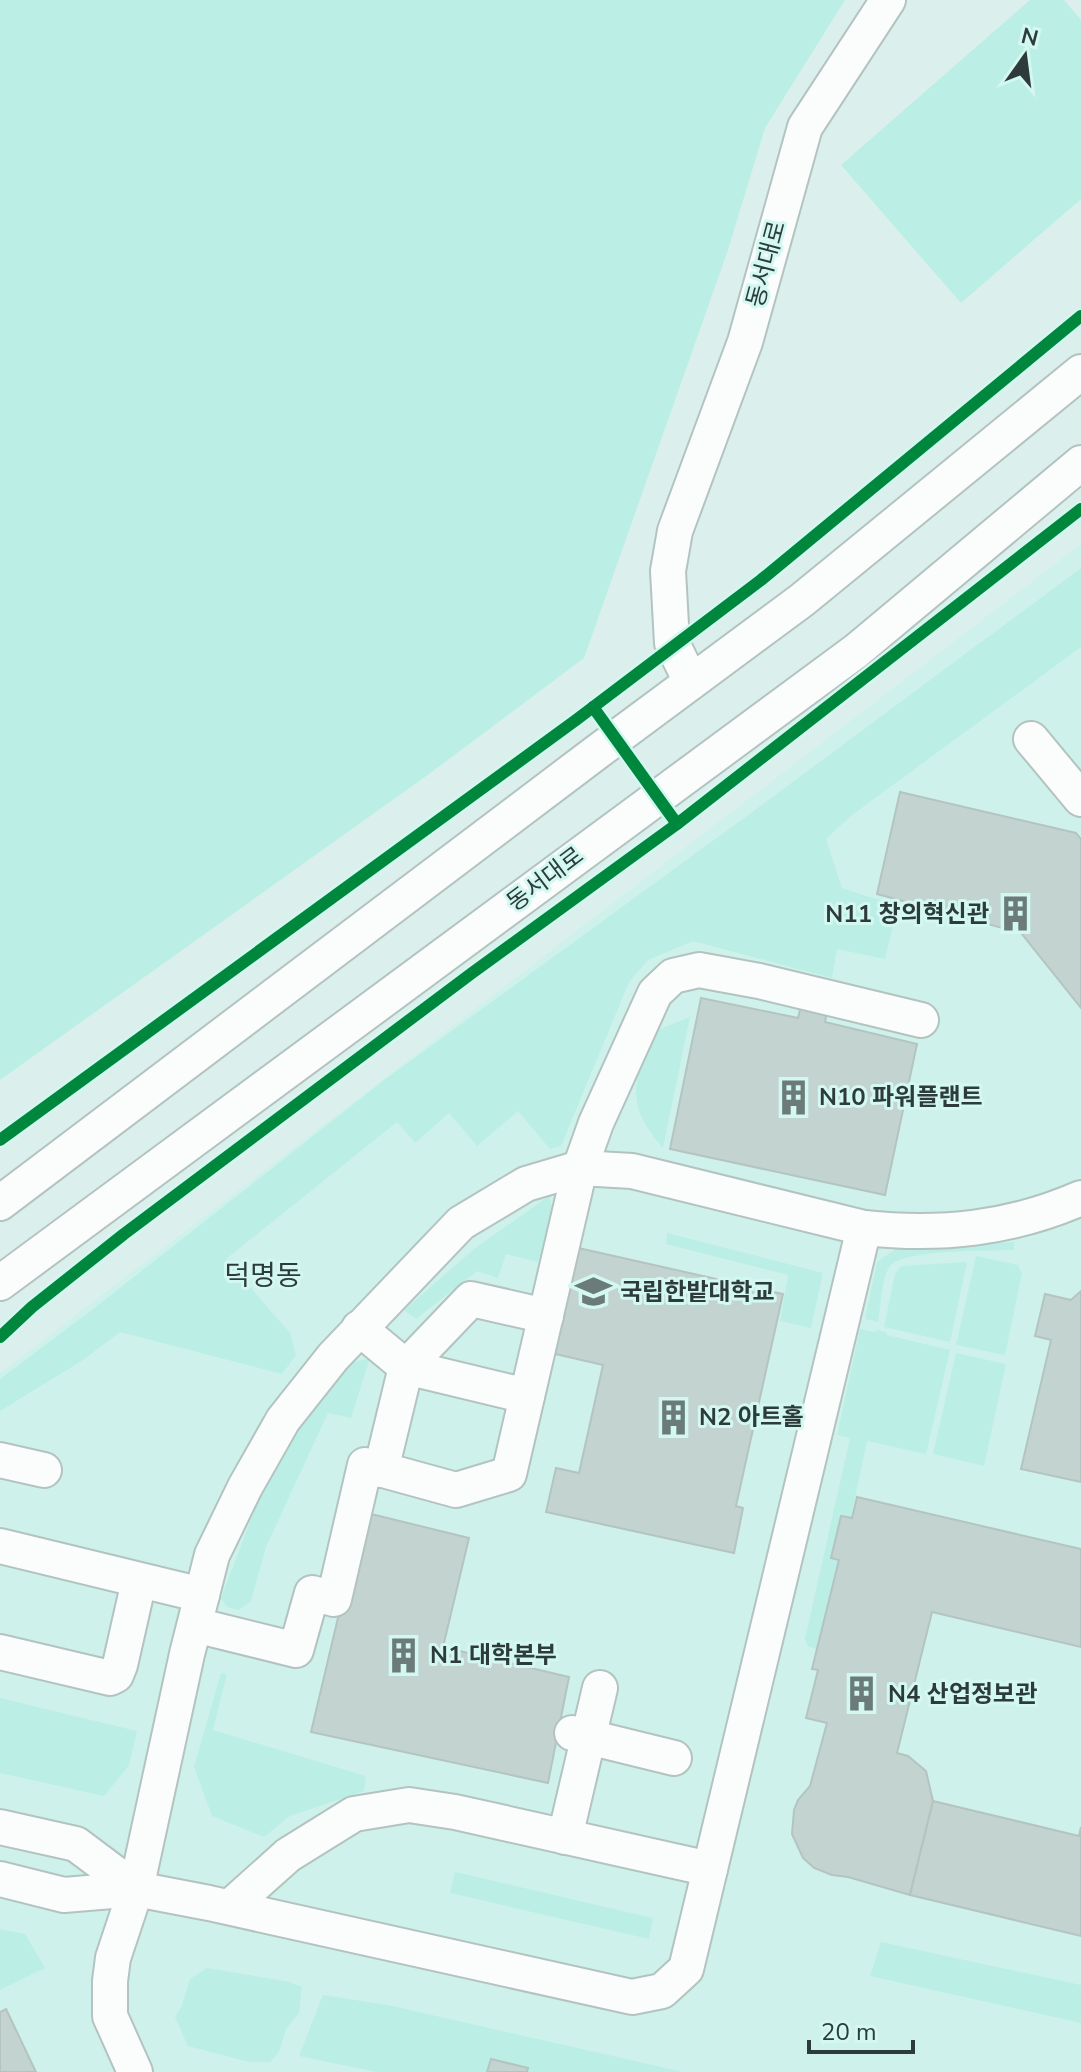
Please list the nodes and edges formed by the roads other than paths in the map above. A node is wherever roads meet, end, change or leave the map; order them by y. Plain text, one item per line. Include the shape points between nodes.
1 (888, 0) edge
2 (1081, 372) edge
3 (1081, 463) edge
4 (691, 682) junction
5 (1031, 739) dead end
6 (1081, 799) edge
7 (921, 1020) dead end
8 (580, 1168) junction
9 (1081, 1198) edge
10 (0, 1203) edge
11 (864, 1228) junction
12 (0, 1283) edge
13 (546, 1316) junction
14 (359, 1328) junction
15 (406, 1367) junction
16 (527, 1396) junction
17 (0, 1460) edge
18 (44, 1470) dead end
19 (381, 1470) junction
20 (0, 1546) edge
21 (139, 1581) junction
22 (199, 1610) junction
23 (0, 1652) edge
24 (600, 1688) dead end
25 (580, 1735) junction
26 (674, 1758) dead end
27 (0, 1827) edge
28 (565, 1837) junction
29 (710, 1869) junction
30 (0, 1879) edge
31 (136, 1889) junction
32 (230, 1907) junction
33 (135, 2072) edge

1 - 4 street, 동서대로 via 805,127 745,342 675,531 668,571 672,643
2 - 4 street via 802,600
3 - 12 street, 동서대로 via 856,651
4 - 10 street
5 - 6 street
7 - 8 street via 729,975 699,970 673,976 655,993
8 - 11 street via 632,1171
8 - 13 street
8 - 14 street via 526,1184 461,1223
9 - 11 street via 1005,1224 952,1231
11 - 29 street
13 - 15 street via 471,1299
13 - 16 street
14 - 15 street
14 - 22 street via 283,1420 212,1555
15 - 16 street
15 - 19 street
16 - 19 street via 509,1474 456,1490
17 - 18 street
19 - 22 street via 365,1465 334,1599 312,1593 296,1650
20 - 21 street
21 - 22 street
21 - 23 street via 116,1675 110,1678
22 - 31 street
24 - 25 street
25 - 26 street
25 - 28 street
27 - 31 street via 76,1844
28 - 29 street
28 - 32 street via 409,1805 354,1814 288,1855
29 - 32 street via 686,1969 662,1991 632,1997
30 - 31 street via 64,1895
31 - 32 street
31 - 33 street via 110,1981 110,2016

